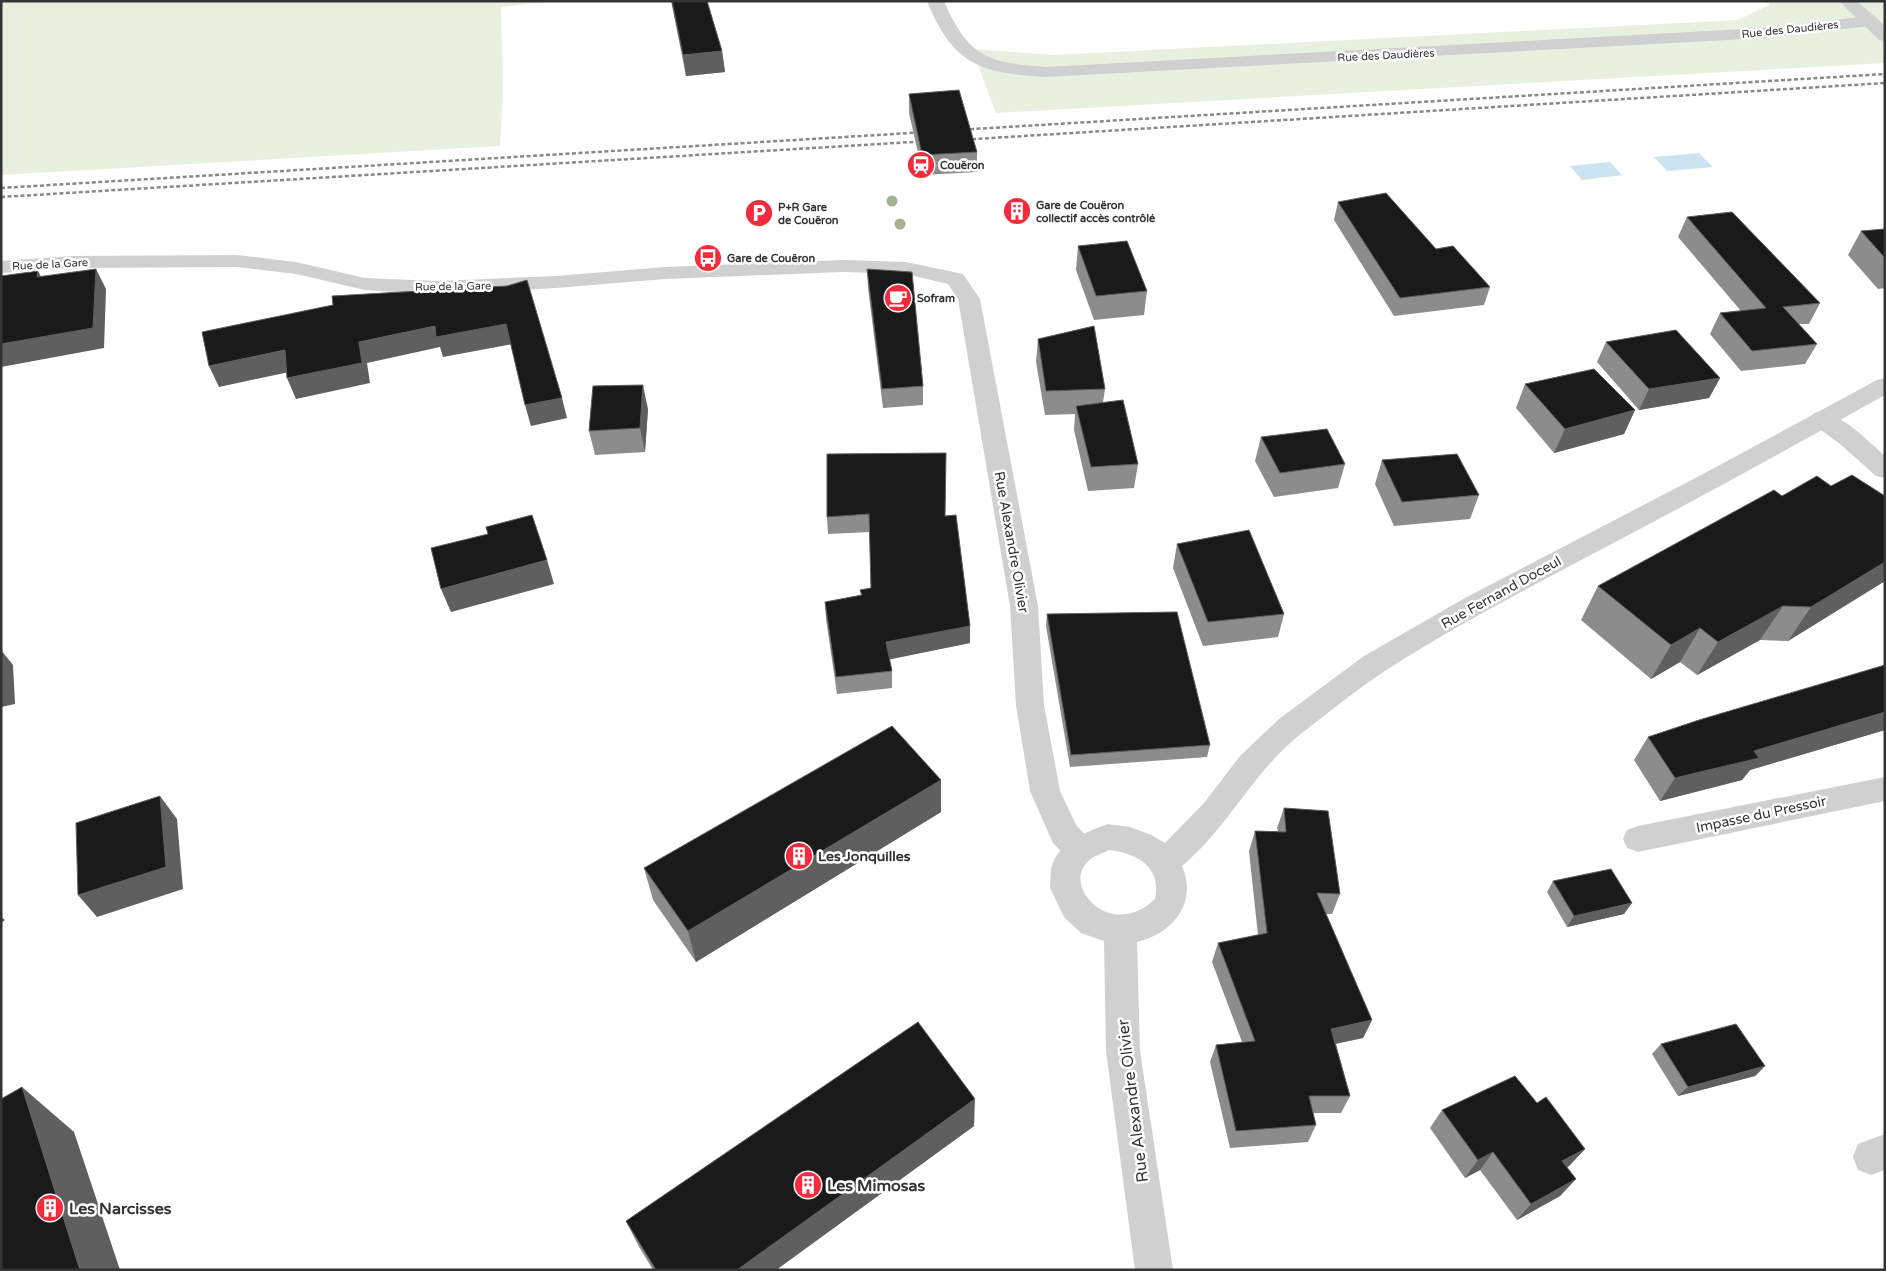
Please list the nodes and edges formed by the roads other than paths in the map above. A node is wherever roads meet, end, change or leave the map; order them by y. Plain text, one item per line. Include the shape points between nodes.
1 (935, 1) edge
2 (1847, 1) edge
3 (1870, 21) junction
4 (1885, 36) edge
5 (1, 267) edge
6 (906, 268) joint
7 (1885, 385) edge
8 (1822, 420) junction
9 (1885, 470) edge
10 (1885, 789) edge
11 (1638, 839) dead end
12 (1079, 850) junction
13 (1164, 862) junction
14 (1120, 930) junction
15 (1154, 1270) edge

1 - 3 street, Rue des Daudières via 949,34 975,57 1002,68 1046,72 1754,34
2 - 3 street
3 - 4 street
5 - 6 street, Rue de la Gare via 72,262 237,260 296,268 364,284 438,288 665,273 843,266
6 - 12 street, Rue Alexandre Olivier via 955,279 969,299 1024,606 1030,706 1045,791 1064,834
7 - 8 street, Rue Fernand Doceul
8 - 9 street via 1849,438
8 - 13 street, Rue Fernand Doceul via 1475,605 1374,664 1289,727 1250,765 1185,845
10 - 11 street, Impasse du Pressoir
12 - 13 street via 1091,841 1123,837 1146,846
12 - 14 street via 1068,862 1064,877 1066,893 1075,909 1087,920 1103,928
13 - 14 street via 1171,877 1172,893 1166,909 1138,928
14 - 15 street, Rue Alexandre Olivier via 1122,1051

